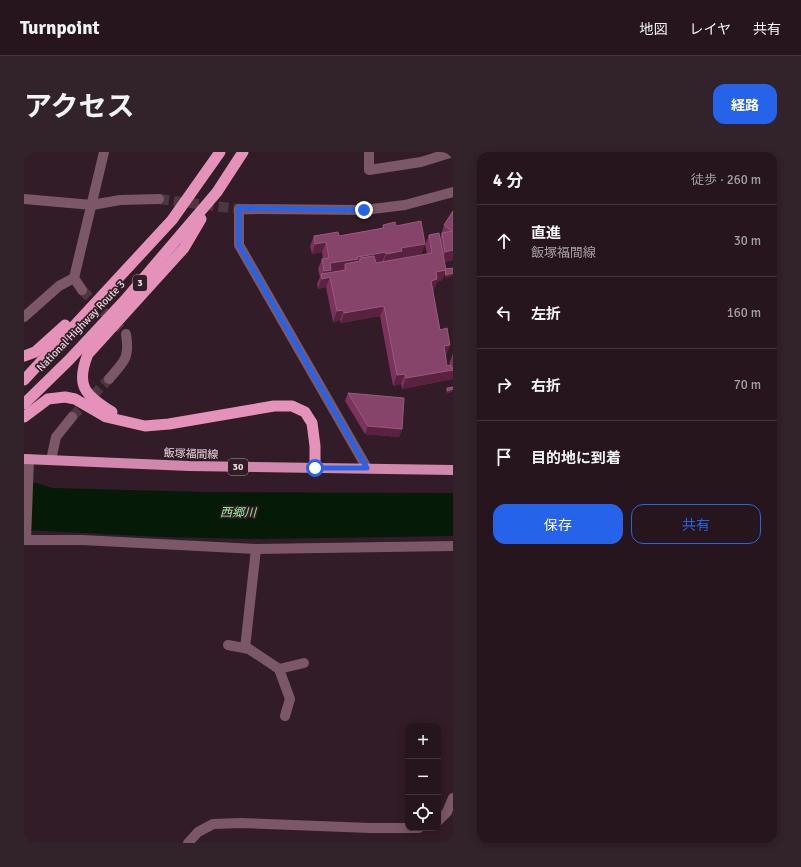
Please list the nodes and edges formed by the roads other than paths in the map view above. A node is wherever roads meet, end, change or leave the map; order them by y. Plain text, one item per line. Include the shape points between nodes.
1 (104, 152) edge
2 (220, 152) edge
3 (243, 152) edge
4 (369, 152) edge
5 (453, 152) edge
6 (217, 192) junction
7 (453, 192) edge
8 (24, 199) edge
9 (159, 199) tunnel mouth
10 (92, 205) junction
11 (172, 220) junction
12 (74, 278) junction
13 (82, 290) tunnel mouth
14 (24, 317) edge
15 (126, 334) tunnel mouth
16 (24, 356) edge
17 (109, 379) tunnel mouth
18 (24, 380) edge
19 (24, 404) edge
20 (24, 417) edge
21 (72, 417) tunnel mouth
22 (129, 423) junction
23 (26, 459) edge
24 (51, 460) junction
25 (315, 468) junction
26 (367, 468) junction
27 (453, 470) edge
28 (25, 540) edge
29 (453, 546) edge
30 (256, 549) junction
31 (228, 645) dead end
32 (245, 648) junction
33 (304, 663) dead end
34 (279, 669) junction
35 (285, 716) dead end
36 (453, 798) edge
37 (441, 818) edge
38 (405, 828) edge
39 (188, 843) edge

1 - 10 street
2 - 11 highway, National Highway Route 3 / 3
3 - 6 highway, National Highway Route 3 / 3
4 - 5 street via 369,170 421,162
6 - 19 highway, National Highway Route 3 / 3 via 125,300
6 - 22 highway via 184,248 88,354 82,377 83,387 90,397
7 - 26 street via 405,206 364,210 239,208 239,245
8 - 10 street
9 - 10 street via 120,200
10 - 12 street
11 - 16 highway via 148,235 55,335 35,352
11 - 18 highway, National Highway Route 3 / 3
12 - 13 street
12 - 14 street via 59,286
15 - 17 street via 126,359
20 - 22 highway via 48,399 65,397 75,399 106,417
21 - 24 street via 56,437
22 - 25 highway via 145,426 169,424 274,406 292,406 305,412 312,423
23 - 24 main road, 飯塚福間線 / 30
23 - 28 street via 29,480
24 - 25 main road, 飯塚福間線 / 30
25 - 26 main road, 飯塚福間線 / 30
26 - 27 main road, 飯塚福間線 / 30
28 - 30 street via 82,540
29 - 30 street
30 - 32 street
31 - 32 street
32 - 34 street
33 - 34 street
34 - 35 street via 290,699
36 - 37 street via 447,812
38 - 39 street via 214,824 198,832

